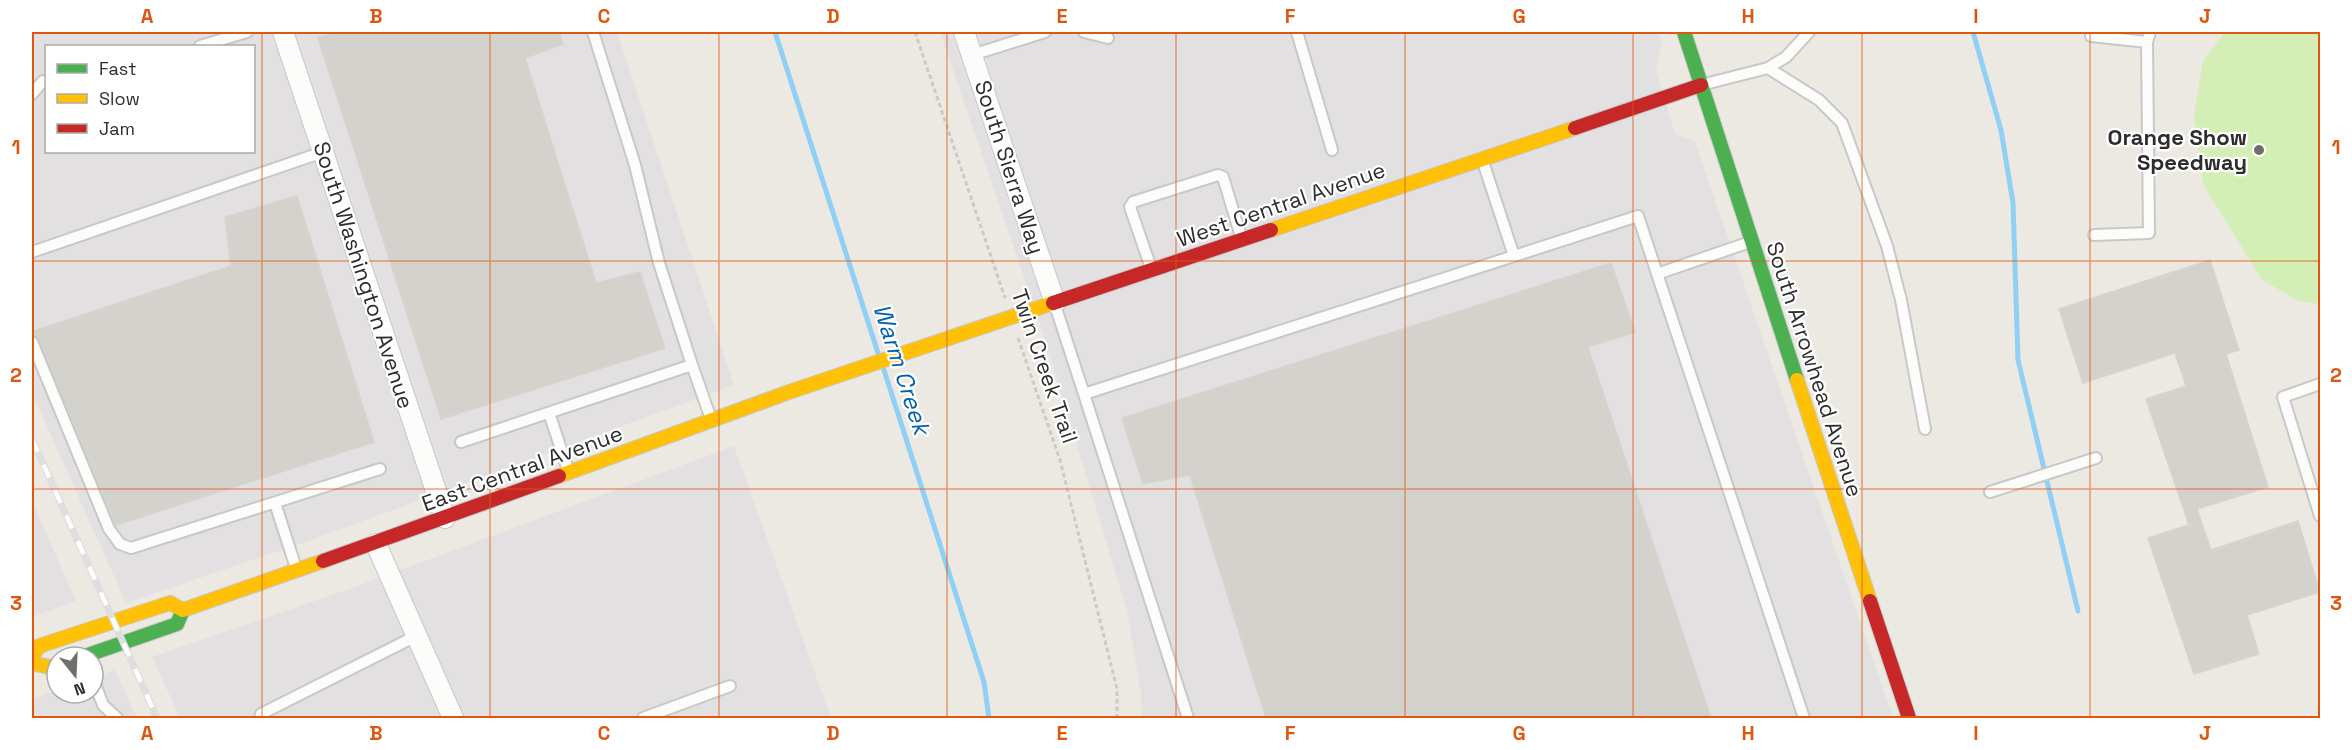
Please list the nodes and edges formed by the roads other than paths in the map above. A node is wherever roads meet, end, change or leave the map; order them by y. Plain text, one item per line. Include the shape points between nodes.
1 (248, 32) edge
2 (283, 32) edge
3 (593, 32) edge
4 (964, 32) edge
5 (1045, 32) edge
6 (1084, 32) edge
7 (1297, 32) edge
8 (1684, 32) edge
9 (1809, 32) edge
10 (2091, 36) dead end
11 (2148, 37) edge
12 (1108, 38) dead end
13 (203, 45) edge
14 (972, 55) junction
15 (1768, 68) junction
16 (32, 79) edge
17 (45, 80) edge
18 (1701, 85) junction
19 (32, 94) edge
20 (1332, 150) dead end
21 (323, 152) junction
22 (1482, 159) junction
23 (2094, 234) dead end
24 (1242, 240) junction
25 (1751, 242) junction
26 (32, 252) edge
27 (1514, 256) junction
28 (1151, 270) junction
29 (1657, 274) junction
30 (1055, 303) junction
31 (32, 342) edge
32 (875, 363) joint
33 (692, 365) junction
34 (2320, 384) edge
35 (1084, 394) junction
36 (549, 413) junction
37 (711, 420) junction
38 (1925, 429) dead end
39 (461, 442) dead end
40 (2096, 458) dead end
41 (380, 470) dead end
42 (569, 473) junction
43 (1990, 492) dead end
44 (275, 503) junction
45 (2320, 516) edge
46 (445, 519) junction
47 (376, 544) junction
48 (297, 570) junction
49 (183, 610) junction
50 (416, 636) junction
51 (105, 650) edge
52 (32, 657) edge
53 (730, 686) dead end
54 (103, 705) edge
55 (117, 718) edge
56 (260, 718) edge
57 (453, 718) edge
58 (643, 718) edge
59 (1188, 718) edge
60 (1804, 718) edge
61 (1909, 718) edge

1 - 13 lane
2 - 21 street, South Washington Avenue
3 - 33 lane
4 - 14 street, South Sierra Way
5 - 14 lane
6 - 12 lane
7 - 20 lane
8 - 18 street, South Arrowhead Avenue
9 - 15 lane via 1786,57
10 - 11 lane
11 - 23 lane via 2149,233
14 - 30 street, South Sierra Way
15 - 18 lane
15 - 38 lane via 1819,99 1842,123 1887,246
16 - 17 lane
17 - 19 lane
18 - 22 street, West Central Avenue
18 - 25 street, South Arrowhead Avenue
21 - 26 lane
21 - 46 street, South Washington Avenue
22 - 24 street, West Central Avenue
22 - 27 lane
24 - 28 street, West Central Avenue
24 - 28 lane via 1223,177 1218,175 1132,202 1130,207
25 - 29 lane
25 - 61 street, South Arrowhead Avenue
27 - 29 lane via 1638,216
27 - 35 lane
28 - 30 street, West Central Avenue
29 - 60 lane
30 - 32 street, West Central Avenue
30 - 35 lane
31 - 44 lane via 109,529 120,544 131,548
32 - 37 street, East Central Avenue
33 - 36 lane
33 - 37 lane
34 - 45 lane via 2283,397
35 - 59 lane
36 - 39 lane
36 - 42 lane
37 - 42 street, East Central Avenue
40 - 43 lane
41 - 44 lane
42 - 46 street, East Central Avenue
44 - 48 lane
46 - 47 street, East Central Avenue
47 - 48 street, East Central Avenue
47 - 50 street
48 - 49 street, East Central Avenue
49 - 51 street, East Central Avenue via 177,624
49 - 52 street, East Central Avenue via 170,603 39,646
50 - 56 lane via 261,714
50 - 57 street
53 - 58 lane
54 - 55 lane

